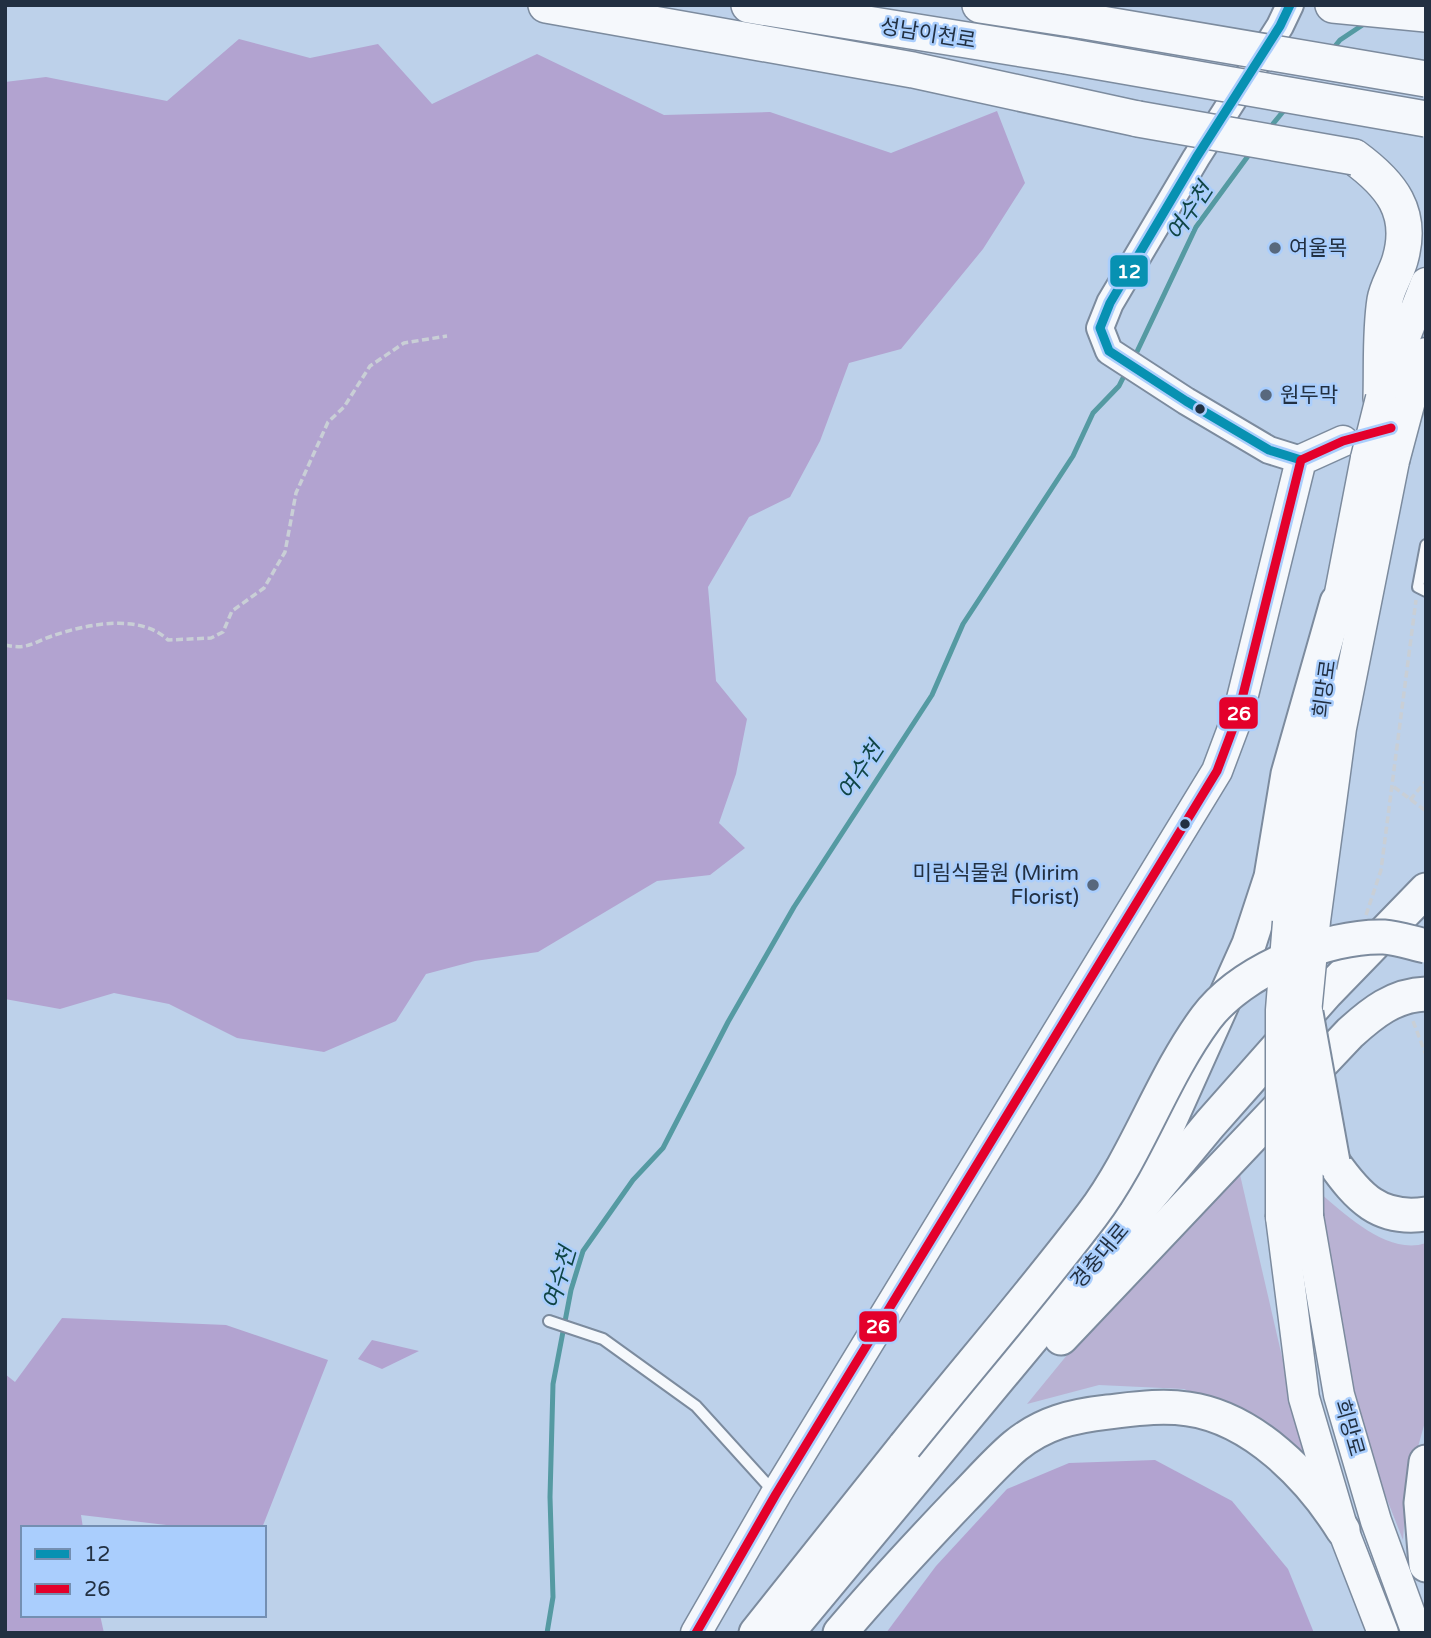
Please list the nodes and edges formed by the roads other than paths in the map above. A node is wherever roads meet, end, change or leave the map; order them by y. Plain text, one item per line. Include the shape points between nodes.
1 (546, 5) edge
2 (749, 5) edge
3 (980, 5) edge
4 (1290, 5) edge
5 (1333, 5) edge
6 (1426, 13) edge
7 (1426, 79) edge
8 (1426, 118) edge
9 (1426, 283) edge
10 (1426, 353) edge
11 (1395, 399) junction
12 (1368, 453) junction
13 (1301, 460) junction
14 (1426, 545) edge
15 (1422, 589) edge
16 (1337, 602) junction
17 (1426, 890) edge
18 (1426, 915) edge
19 (1301, 921) junction
20 (1426, 946) edge
21 (1418, 1003) edge
22 (1306, 1013) junction
23 (1426, 1214) edge
24 (1295, 1217) junction
25 (553, 1323) dead end
26 (1061, 1338) junction
27 (947, 1437) junction
28 (1426, 1462) edge
29 (776, 1494) junction
30 (1343, 1530) junction
31 (1426, 1565) edge
32 (696, 1633) edge
33 (756, 1633) edge
34 (787, 1633) edge
35 (809, 1633) edge
36 (840, 1633) edge
37 (1383, 1633) edge
38 (1417, 1633) edge

1 - 11 highway, bridge via 913,70 1138,119 1354,157 1389,186 1402,206 1401,259 1385,299
2 - 8 highway, 성남이천로, bridge
3 - 7 highway, 성남이천로, bridge
4 - 13 street via 1110,303 1100,328 1109,351 1269,450
5 - 6 highway
9 - 11 main road
10 - 11 main road
11 - 12 main road, bridge
12 - 13 main road
12 - 16 main road, 희망로
12 - 19 main road, 희망로 via 1340,728
13 - 29 main road via 1238,715 1217,771
14 - 15 lane
16 - 19 main road, 희망로
16 - 27 main road via 1288,774 1271,877 1249,944 1159,1145
17 - 27 main road, 경충대로 via 1326,993 1210,1124
18 - 26 main road, 경충대로 via 1219,1140
19 - 22 main road, bridge
19 - 24 main road, bridge via 1280,1010
20 - 33 main road, bridge via 1385,937 1340,941 1284,960 1242,984 1207,1017 1140,1141 1093,1214
21 - 26 main road via 1414,995 1378,1008 1350,1033
22 - 23 main road, bridge via 1333,1162 1352,1189 1380,1210
22 - 24 main road, bridge
24 - 30 main road, 희망로 via 1304,1398
24 - 38 main road, 희망로 via 1339,1395 1376,1521
25 - 29 lane via 603,1339 696,1406
26 - 35 main road, 경충대로 via 944,1466
27 - 34 main road, 경충대로
28 - 31 main road via 1421,1503
29 - 32 main road
30 - 36 main road via 1303,1477 1270,1448 1228,1422 1190,1409 1150,1407 1061,1419 1016,1445 899,1564
30 - 37 main road, 희망로

